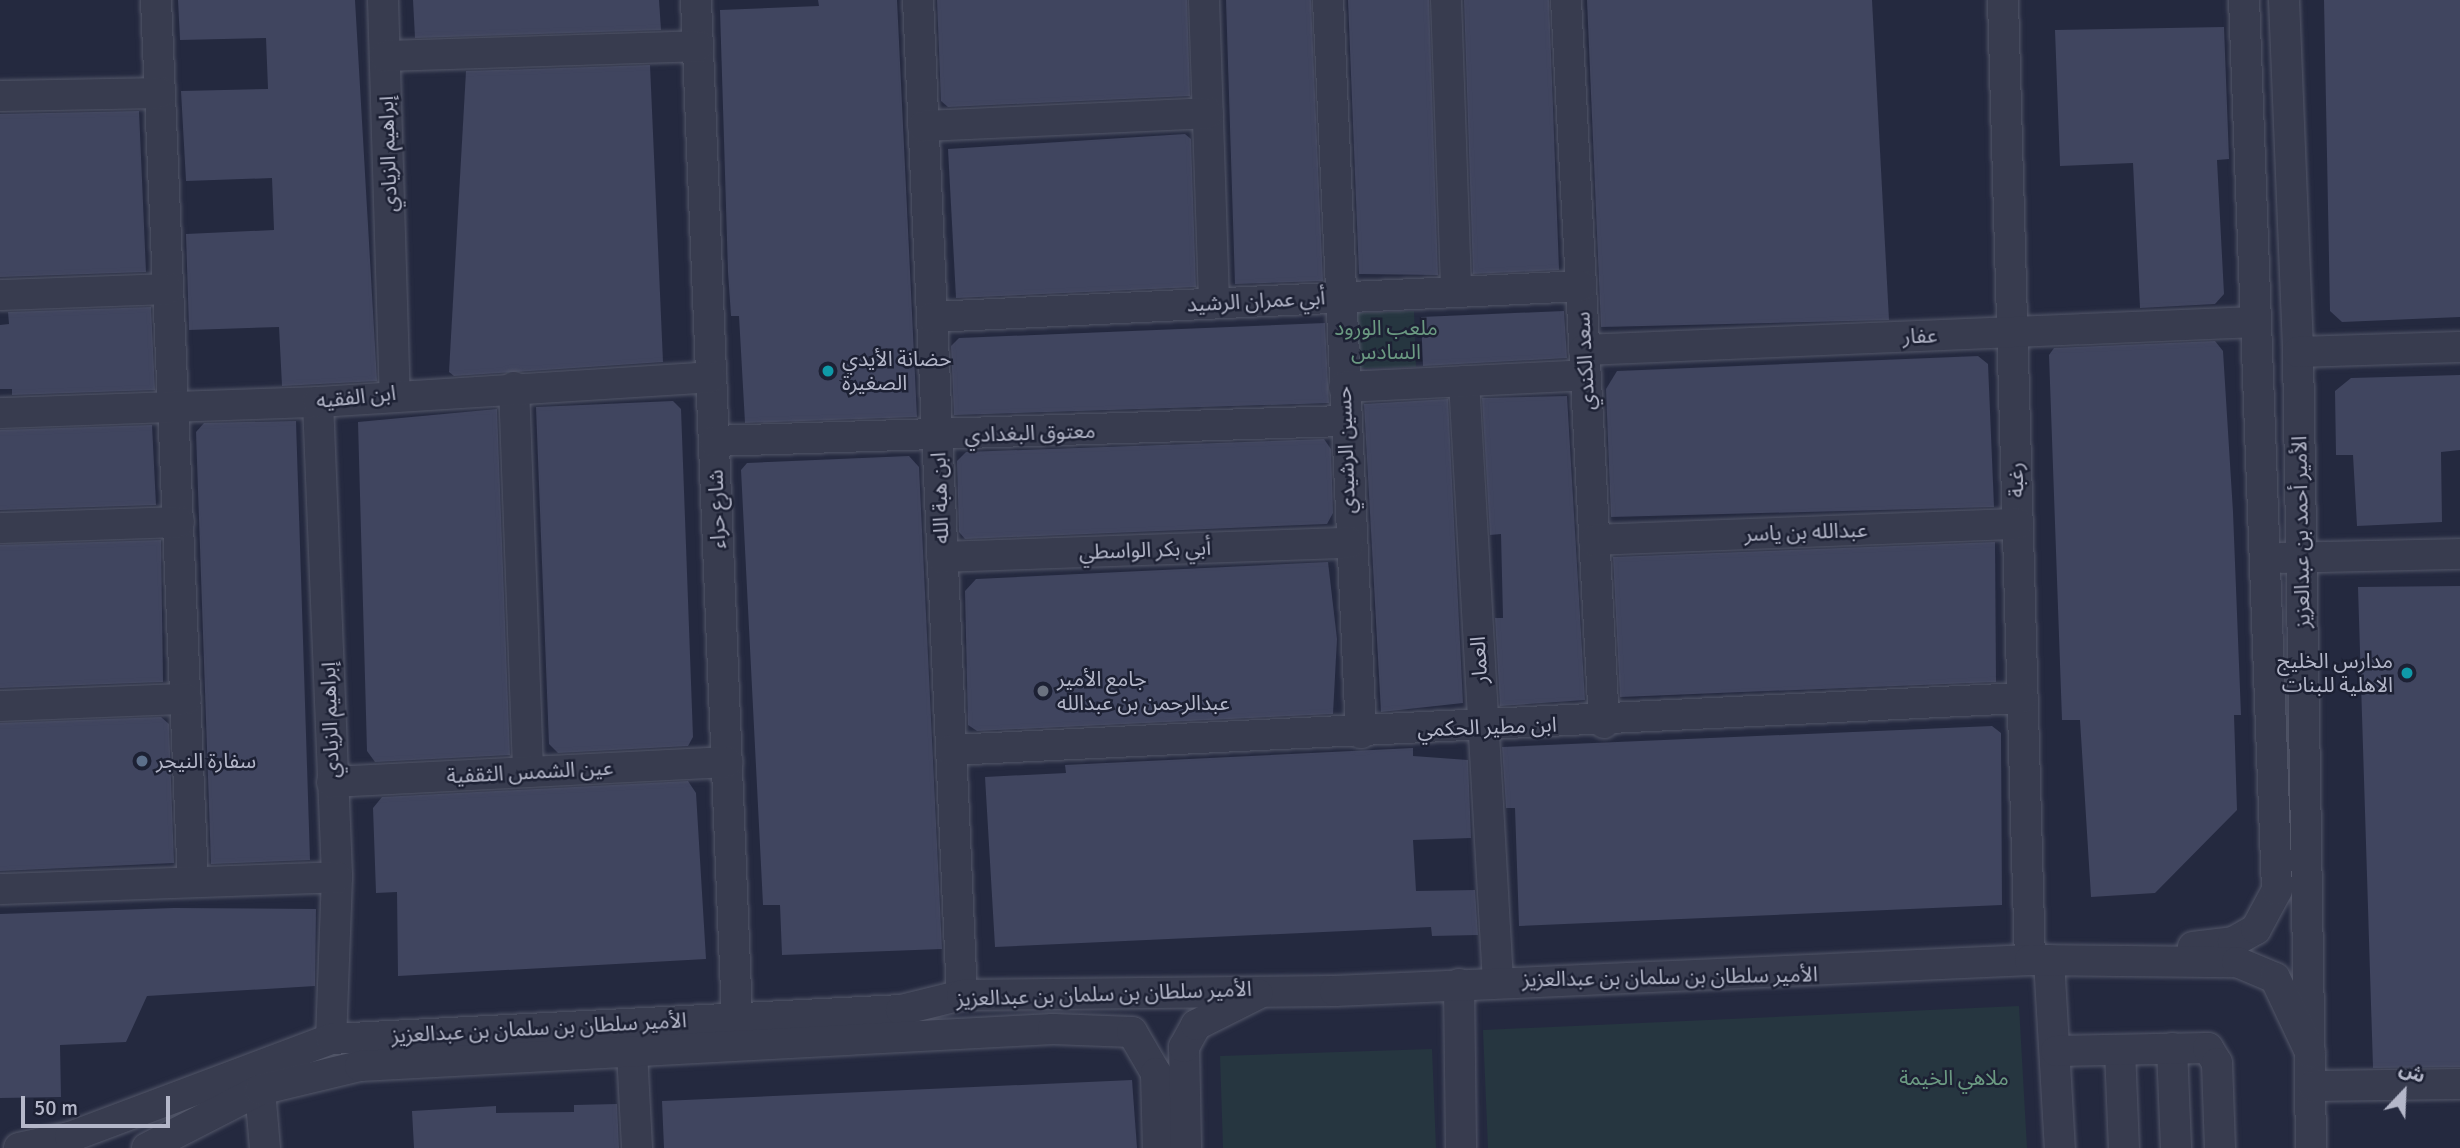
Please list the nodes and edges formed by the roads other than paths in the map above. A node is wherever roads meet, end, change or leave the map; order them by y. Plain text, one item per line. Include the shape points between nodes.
1 (156, 0) edge
2 (383, 0) edge
3 (696, 0) edge
4 (918, 0) edge
5 (1204, 0) edge
6 (1328, 0) edge
7 (1446, 0) edge
8 (1566, 0) edge
9 (2003, 0) edge
10 (2244, 0) edge
11 (2284, 0) edge
12 (698, 46) junction
13 (384, 56) junction
14 (160, 93) junction
15 (0, 96) edge
16 (1208, 113) junction
17 (923, 126) junction
18 (1581, 286) junction
19 (168, 289) junction
20 (1456, 291) junction
21 (0, 295) edge
22 (1339, 296) junction
23 (1214, 303) junction
24 (932, 317) junction
25 (2255, 321) junction
26 (2012, 333) junction
27 (2460, 347) edge
28 (2298, 352) junction
29 (1585, 363) junction
30 (711, 377) junction
31 (1464, 381) junction
32 (514, 387) junction
33 (1344, 387) junction
34 (395, 393) junction
35 (318, 402) junction
36 (173, 406) junction
37 (0, 412) edge
38 (1345, 421) junction
39 (937, 436) junction
40 (714, 441) junction
41 (179, 522) junction
42 (2018, 524) junction
43 (0, 528) edge
44 (1594, 540) junction
45 (1349, 542) junction
46 (2460, 554) edge
47 (942, 557) junction
48 (2265, 558) junction
49 (2301, 558) junction
50 (2022, 698) junction
51 (186, 699) junction
52 (0, 706) edge
53 (1604, 723) junction
54 (1482, 727) junction
55 (1361, 733) junction
56 (951, 750) junction
57 (727, 762) junction
58 (528, 772) junction
59 (332, 782) junction
60 (337, 877) junction
61 (193, 882) junction
62 (0, 889) edge
63 (2039, 960) junction
64 (2082, 960) junction
65 (1498, 981) junction
66 (1459, 984) junction
67 (1273, 989) junction
68 (962, 995) junction
69 (737, 1018) junction
70 (905, 1023) junction
71 (853, 1026) junction
72 (331, 1039) junction
73 (2172, 1048) junction
74 (2120, 1050) junction
75 (2056, 1051) junction
76 (632, 1052) junction
77 (2310, 1052) junction
78 (2460, 1084) edge
79 (2313, 1086) junction
80 (260, 1090) junction
81 (19, 1148) edge
82 (147, 1148) edge
83 (265, 1148) edge
84 (637, 1148) edge
85 (1158, 1148) edge
86 (1186, 1148) edge
87 (1461, 1148) edge
88 (2060, 1148) edge
89 (2124, 1148) edge
90 (2176, 1148) edge
91 (2220, 1148) edge
92 (2311, 1148) edge

1 - 14 street
2 - 13 street, إبراهيم الزيادي
3 - 12 street, شارع حراء
4 - 17 street, ابن هبة الله
5 - 16 street
6 - 22 street, حسين الرشيدي
7 - 20 street
8 - 18 street, سعد الكندي
9 - 26 street, رغبة
10 - 25 street, الأمير أحمد بن عبدالعزيز
11 - 28 street, الأمير أحمد بن عبدالعزيز
12 - 13 street
12 - 30 street, شارع حراء
13 - 34 street, إبراهيم الزيادي
14 - 15 street
14 - 19 street
16 - 17 street
16 - 23 street
17 - 24 street, ابن هبة الله
18 - 20 street, أبي عمران الرشيد
18 - 29 street, سعد الكندي
19 - 21 street
19 - 36 street
20 - 22 street, أبي عمران الرشيد
22 - 23 street, أبي عمران الرشيد
22 - 33 street, حسين الرشيدي
23 - 24 street, أبي عمران الرشيد
24 - 39 street, ابن هبة الله
25 - 26 street, عفار
25 - 48 street, الأمير أحمد بن عبدالعزيز
26 - 29 street, عفار
26 - 42 street, رغبة
27 - 28 street
28 - 49 street, الأمير أحمد بن عبدالعزيز
29 - 31 street
29 - 44 street, سعد الكندي
30 - 32 street, ابن الفقيه
30 - 40 street, شارع حراء
31 - 33 street
31 - 54 street, العمار
32 - 34 street, ابن الفقيه
32 - 58 street
33 - 38 street, حسين الرشيدي
34 - 35 street, ابن الفقيه
35 - 36 street, ابن الفقيه
35 - 59 street, إبراهيم الزيادي
36 - 37 street, ابن الفقيه
36 - 41 street
38 - 39 street, معتوق البغدادي
38 - 45 street, حسين الرشيدي
39 - 40 street, معتوق البغدادي
39 - 47 street, ابن هبة الله
40 - 57 street, شارع حراء
41 - 43 street
41 - 51 street
42 - 44 street, عبدالله بن ياسر
42 - 50 street, رغبة
44 - 53 street, سعد الكندي
45 - 47 street, أبي بكر الواسطي
45 - 55 street, حسين الرشيدي
46 - 49 street
47 - 56 street, ابن هبة الله
48 - 49 street
48 - 64 street, الأمير أحمد بن عبدالعزيز via 2277,890 2269,911 2256,929 2233,942
49 - 77 street, الأمير أحمد بن عبدالعزيز
50 - 53 street, ابن مطير الحكمي
50 - 63 street, رغبة
51 - 52 street
51 - 61 street
53 - 54 street, ابن مطير الحكمي
54 - 55 street, ابن مطير الحكمي
54 - 65 street, العمار
55 - 56 street, ابن مطير الحكمي
56 - 68 street, ابن هبة الله
57 - 58 street, عين الشمس الثقفية
57 - 69 street, شارع حراء
58 - 59 street, عين الشمس الثقفية
59 - 60 street, إبراهيم الزيادي
60 - 61 street
60 - 72 street, إبراهيم الزيادي
61 - 62 street
63 - 64 street, الأمير سلطان بن سلمان بن عبدالعزيز
63 - 65 street, الأمير سلطان بن سلمان بن عبدالعزيز
63 - 75 street, رغبة
64 - 77 street via 2238,962 2264,971 2282,990
65 - 66 street, الأمير سلطان بن سلمان بن عبدالعزيز
66 - 67 street, الأمير سلطان بن سلمان بن عبدالعزيز
66 - 87 street
67 - 68 street, الأمير سلطان بن سلمان بن عبدالعزيز
67 - 86 street via 1196,1025 1184,1047
68 - 70 street, الأمير سلطان بن سلمان بن عبدالعزيز
69 - 71 street, الأمير سلطان بن سلمان بن عبدالعزيز
69 - 72 street, الأمير سلطان بن سلمان بن عبدالعزيز
70 - 71 street, الأمير سلطان بن سلمان بن عبدالعزيز
70 - 85 street, الأمير سلطان بن سلمان بن عبدالعزيز via 1132,1032 1156,1073
71 - 76 street, الأمير سلطان بن سلمان بن عبدالعزيز
72 - 81 street, الأمير سلطان بن سلمان بن عبدالعزيز via 70,1136
73 - 74 street
73 - 90 street
73 - 91 street via 2208,1048 2215,1054
74 - 75 street
74 - 89 street
75 - 88 street, رغبة
76 - 80 street, الأمير سلطان بن سلمان بن عبدالعزيز via 360,1066
76 - 84 street
77 - 79 street, الأمير أحمد بن عبدالعزيز
78 - 79 street
79 - 92 street, الأمير أحمد بن عبدالعزيز
80 - 82 street, الأمير سلطان بن سلمان بن عبدالعزيز
80 - 83 street

